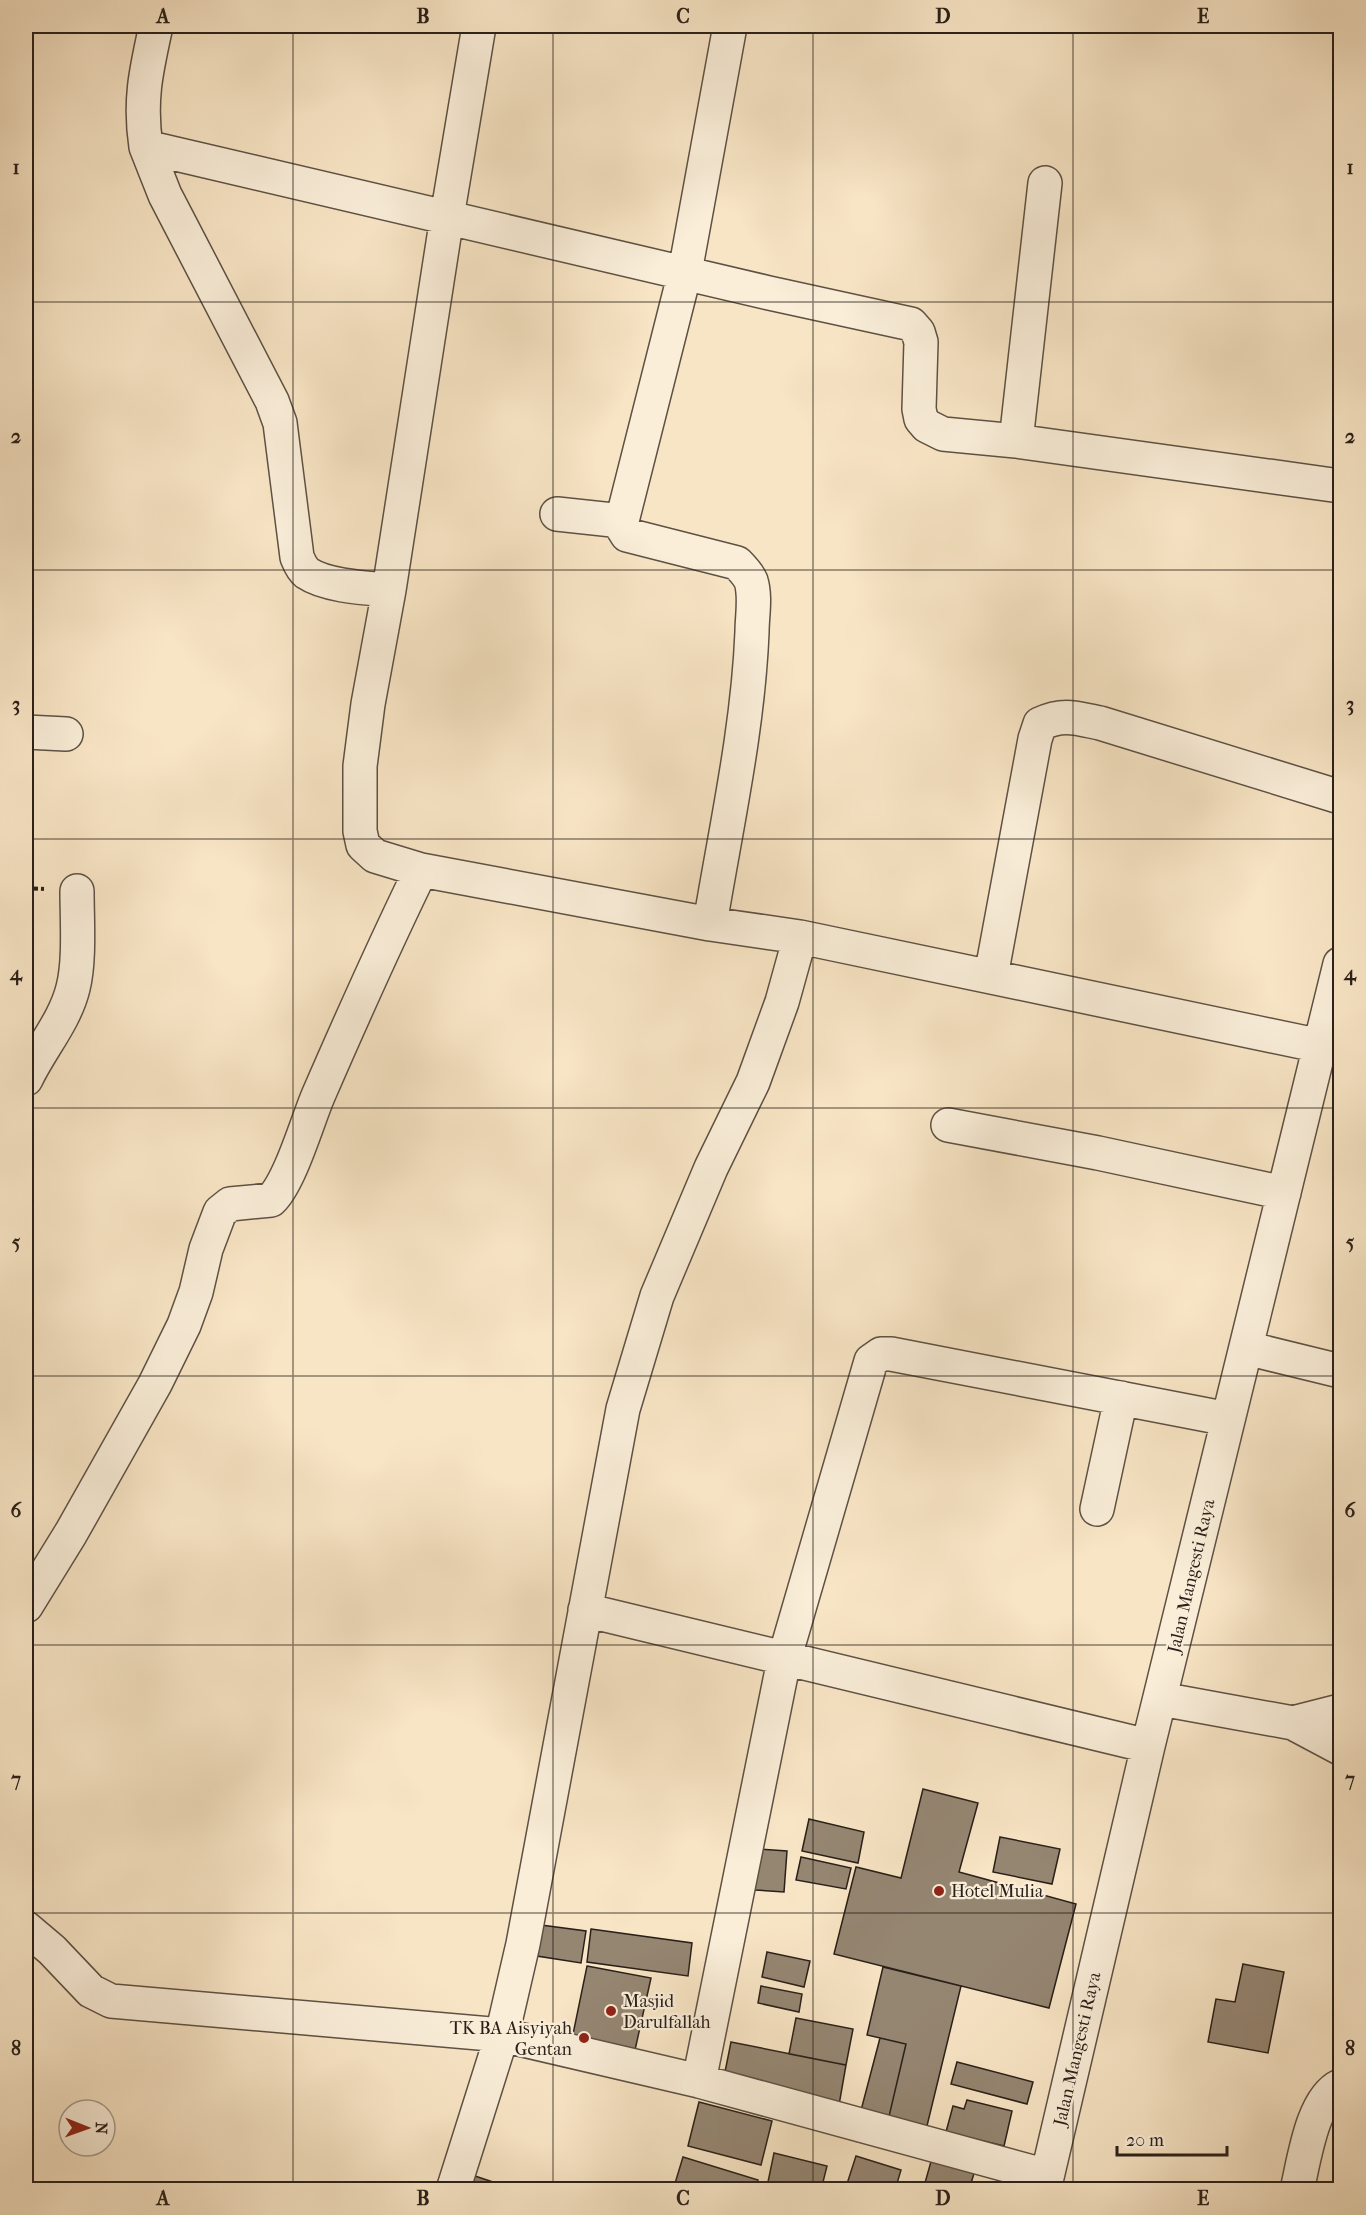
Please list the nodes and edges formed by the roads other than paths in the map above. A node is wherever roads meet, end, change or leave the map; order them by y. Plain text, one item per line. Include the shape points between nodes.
1 (156, 26) edge
2 (479, 26) edge
3 (730, 26) edge
4 (146, 147) junction
5 (1045, 183) dead end
6 (447, 217) junction
7 (685, 272) junction
8 (1016, 441) junction
9 (1341, 486) edge
10 (557, 514) dead end
11 (622, 521) junction
12 (389, 590) junction
13 (26, 732) edge
14 (66, 734) dead end
15 (1341, 797) edge
16 (422, 870) junction
17 (78, 891) dead end
18 (710, 924) junction
19 (800, 937) junction
20 (1341, 964) edge
21 (991, 976) junction
22 (1330, 1049) edge
23 (26, 1079) edge
24 (948, 1125) dead end
25 (1284, 1193) junction
26 (1246, 1348) junction
27 (1341, 1371) edge
28 (1121, 1398) junction
29 (1228, 1419) junction
30 (1097, 1509) dead end
31 (26, 1606) edge
32 (585, 1610) junction
33 (784, 1660) junction
34 (1161, 1699) junction
35 (1341, 1711) edge
36 (1293, 1723) junction
37 (1148, 1746) junction
38 (1341, 1748) edge
39 (26, 1928) edge
40 (502, 2035) junction
41 (699, 2081) junction
42 (1341, 2086) edge
43 (1046, 2183) edge
44 (453, 2190) edge
45 (1297, 2190) edge

1 - 4 street via 144,85 142,118
2 - 6 street
3 - 7 street
4 - 6 street
4 - 12 street via 165,195 272,400 280,423 300,564 305,572 345,586
5 - 8 street
6 - 7 street
6 - 12 street
7 - 8 street via 911,324 921,342 919,409 927,426 943,434
7 - 11 street
8 - 9 street
10 - 11 street
11 - 18 street via 627,535 737,563 751,581 751,656
12 - 16 street via 360,766 360,831 363,845 375,856
13 - 14 street
15 - 21 street via 1100,723 1070,716 1040,724
16 - 18 street
16 - 31 street via 388,938 282,1186 271,1200 230,1204 219,1212 184,1325 155,1384
17 - 23 street via 73,990
18 - 19 street
19 - 21 street
19 - 32 street via 753,1082 711,1168 657,1296 623,1409
20 - 22 street, Jalan Mangesti Raya
21 - 22 street
22 - 25 street, Jalan Mangesti Raya
24 - 25 street
25 - 26 street, Jalan Mangesti Raya
26 - 27 street
26 - 29 street, Jalan Mangesti Raya
28 - 29 street
28 - 30 street
28 - 33 street via 891,1354 875,1357
29 - 34 street, Jalan Mangesti Raya
32 - 33 street
32 - 40 street
33 - 37 street
33 - 41 street
34 - 36 street
34 - 37 street, Jalan Mangesti Raya
35 - 36 street
36 - 38 street
37 - 43 street, Jalan Mangesti Raya
39 - 40 street via 84,1983 111,2001
40 - 41 street
40 - 44 street
41 - 43 street
42 - 45 street via 1326,2098 1314,2123

